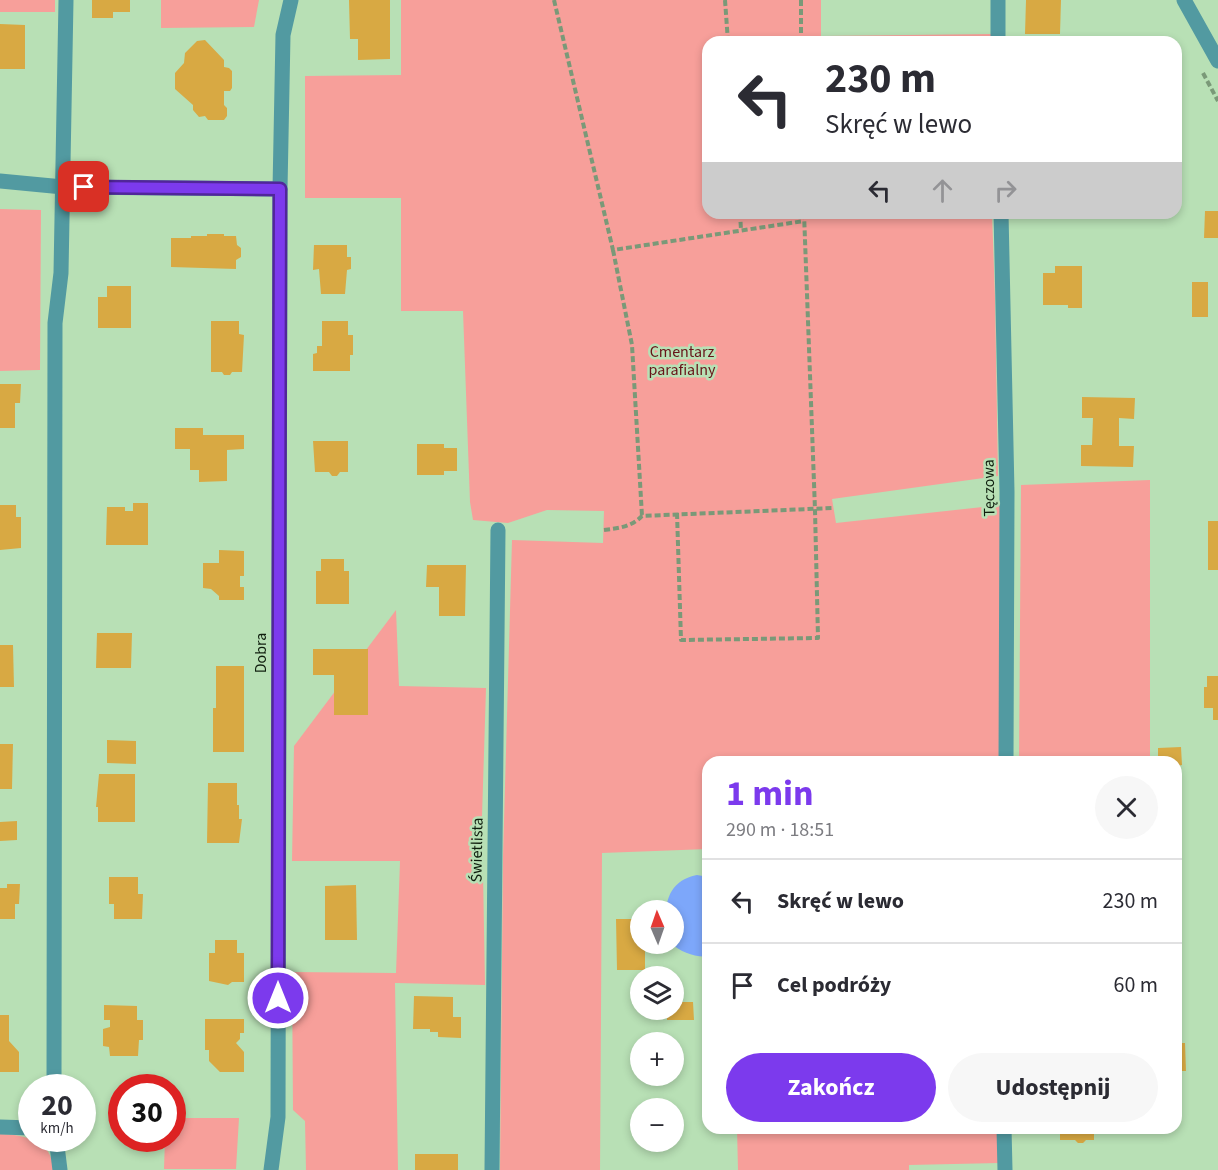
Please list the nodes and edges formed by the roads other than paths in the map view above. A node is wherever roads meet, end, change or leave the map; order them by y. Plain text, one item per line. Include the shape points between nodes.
1 (66, 0) edge
2 (291, 0) edge
3 (998, 0) edge
4 (1184, 0) edge
5 (998, 36) edge
6 (1218, 61) edge
7 (0, 181) edge
8 (63, 187) junction
9 (280, 189) junction
10 (1001, 219) edge
11 (498, 530) dead end
12 (1006, 756) edge
13 (54, 1074) edge
14 (0, 1127) edge
15 (18, 1128) edge
16 (1004, 1134) edge
17 (58, 1152) edge
18 (60, 1170) edge
19 (271, 1170) edge
20 (492, 1170) edge
21 (1005, 1170) edge

1 - 8 street
2 - 9 street, Dobra via 283,35
3 - 5 street
4 - 6 street
7 - 8 street
8 - 9 street
8 - 13 street via 61,273 55,323
9 - 19 street, Dobra via 278,1117
10 - 12 street, Tęczowa via 1007,492
11 - 20 street, Świetlista
14 - 15 street
16 - 21 street
17 - 18 street

